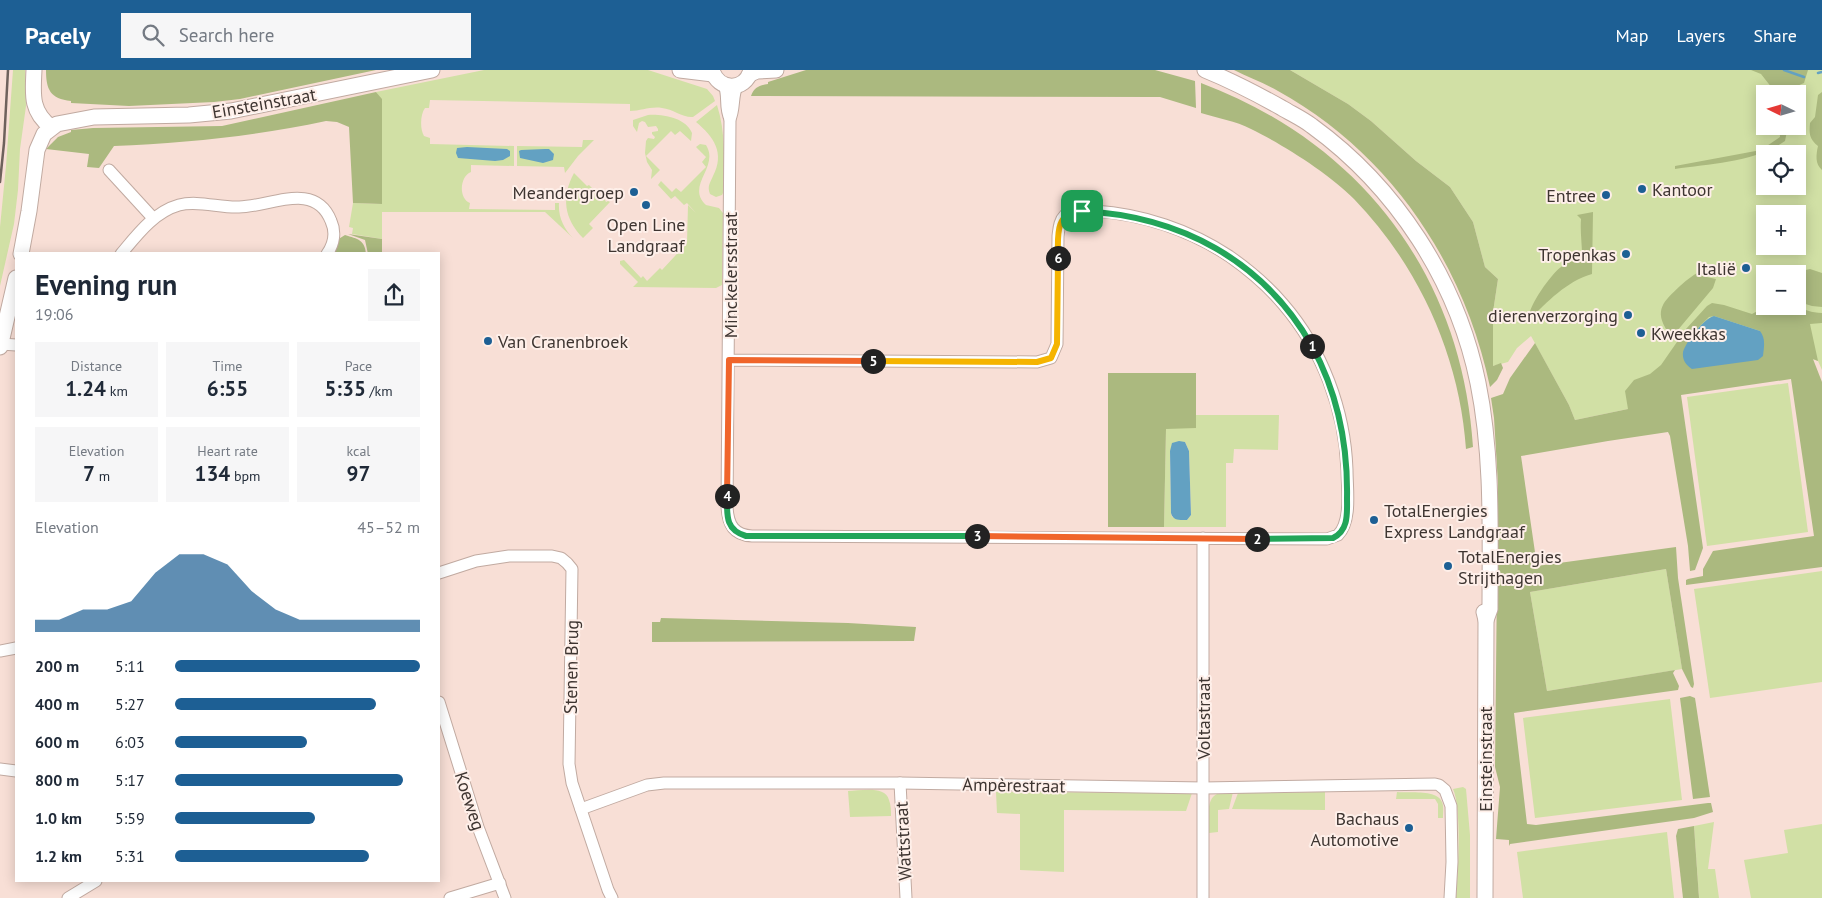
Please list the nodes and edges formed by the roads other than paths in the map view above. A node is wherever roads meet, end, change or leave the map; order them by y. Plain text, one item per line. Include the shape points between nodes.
1 (432, 70) edge
2 (680, 70) edge
3 (776, 70) edge
4 (1205, 70) edge
5 (34, 71) edge
6 (713, 72) edge
7 (750, 72) edge
8 (730, 85) junction
9 (49, 121) junction
10 (109, 170) dead end
11 (153, 218) junction
12 (21, 252) edge
13 (123, 252) edge
14 (328, 252) edge
15 (15, 282) edge
16 (0, 345) edge
17 (15, 345) edge
18 (729, 360) junction
19 (1203, 538) junction
20 (440, 573) edge
21 (15, 648) edge
22 (0, 651) edge
23 (440, 705) edge
24 (0, 769) edge
25 (15, 771) edge
26 (900, 784) junction
27 (1204, 788) junction
28 (582, 809) junction
29 (94, 882) edge
30 (500, 883) junction
31 (68, 898) edge
32 (450, 898) edge
33 (505, 898) edge
34 (612, 898) edge
35 (906, 898) edge
36 (1203, 898) edge
37 (1450, 898) edge
38 (1485, 898) edge

1 - 9 main road, Einsteinstraat via 231,111 94,117 70,112
2 - 6 main road
3 - 7 main road
4 - 38 main road, Einsteinstraat via 1246,87 1310,125 1344,151 1409,224 1442,278 1463,328 1478,382 1490,471
5 - 9 main road
6 - 8 main road via 717,80
7 - 8 main road via 745,81
8 - 18 street, Minckelersstraat via 726,92 726,111 730,119
9 - 12 main road via 33,134 30,145 32,181
10 - 11 street
11 - 13 street
11 - 14 street via 179,205 239,207 281,199 305,199 320,206 331,220 334,233
15 - 16 main road
16 - 17 street
18 - 19 street, Minckelersstraat via 727,508 729,523 738,533 752,536
18 - 19 street, Minckelersstraat via 1045,360 1051,358 1057,344 1058,236 1059,226 1066,215 1075,211 1117,213 1172,227 1228,256 1256,276 1284,304 1323,367 1340,416 1346,451 1347,521 1338,536 1327,539
19 - 27 street, Voltastraat
20 - 28 street, Stenen Brug via 476,561 508,556 552,556 561,558 572,569 569,764
21 - 22 street
23 - 30 street, Koeweg via 478,827
24 - 25 street
26 - 27 street, Ampèrestraat
26 - 28 street, Ampèrestraat via 664,783
26 - 35 street, Wattstraat
27 - 36 street, Voltastraat
27 - 37 street, Ampèrestraat via 1435,784 1443,787 1451,806
28 - 34 street, Stenen Brug
29 - 31 street
30 - 32 street
30 - 33 street, Koeweg

